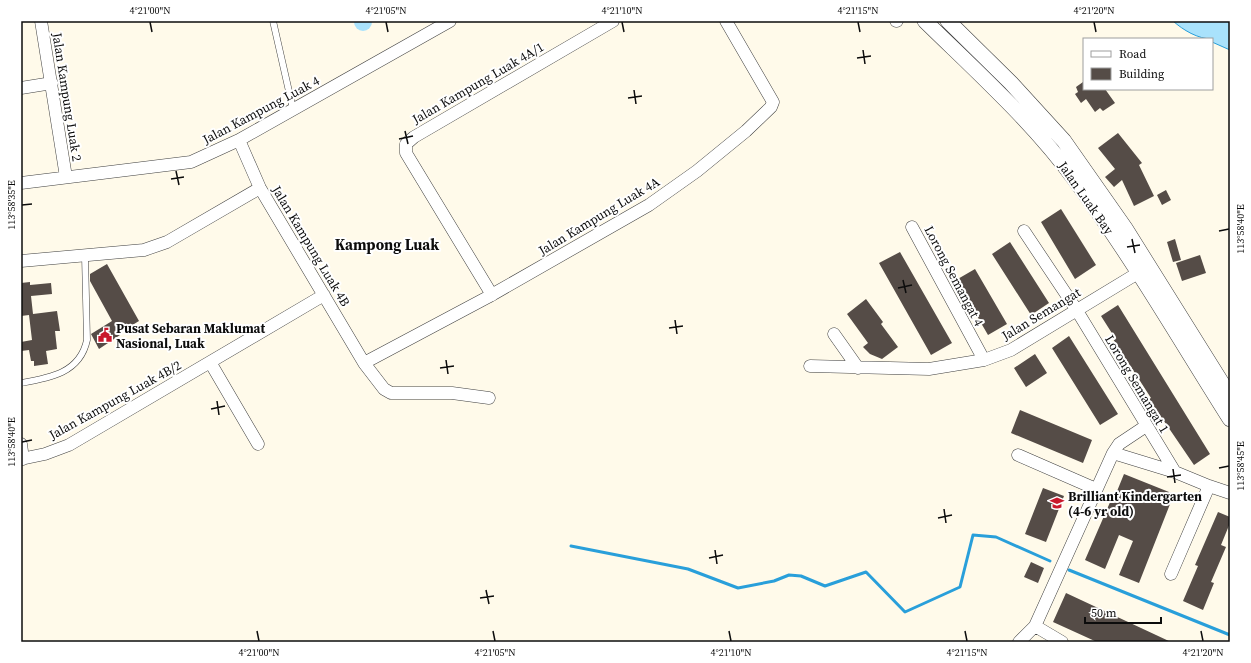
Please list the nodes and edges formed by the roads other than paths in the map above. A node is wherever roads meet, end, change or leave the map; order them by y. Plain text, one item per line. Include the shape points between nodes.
1 (41, 21) edge
2 (273, 21) edge
3 (450, 21) edge
4 (613, 21) edge
5 (726, 21) edge
6 (925, 21) edge
7 (948, 21) edge
8 (52, 83) junction
9 (21, 88) edge
10 (293, 109) junction
11 (239, 140) junction
12 (66, 177) junction
13 (21, 182) edge
14 (260, 188) junction
15 (912, 227) dead end
16 (1024, 230) dead end
17 (85, 256) junction
18 (21, 261) edge
19 (1138, 273) junction
20 (324, 295) junction
21 (486, 298) junction
22 (1076, 310) junction
23 (834, 334) dead end
24 (984, 360) junction
25 (210, 362) junction
26 (364, 363) junction
27 (810, 366) dead end
28 (858, 368) junction
29 (21, 383) edge
30 (1230, 396) edge
31 (489, 398) dead end
32 (1230, 419) edge
33 (1146, 426) junction
34 (21, 444) edge
35 (258, 444) dead end
36 (1113, 453) junction
37 (1018, 455) dead end
38 (22, 459) edge
39 (1175, 472) junction
40 (1209, 486) junction
41 (1096, 489) junction
42 (1230, 493) edge
43 (1171, 574) dead end
44 (1035, 626) junction
45 (1019, 642) edge
46 (1062, 642) edge

1 - 8 street, Jalan Kampung Luak 2
2 - 10 lane
3 - 10 street, Jalan Kampung Luak 4
4 - 21 street, Jalan Kampung Luak 4A/1 via 406,144 406,153
5 - 21 street, Jalan Kampung Luak 4A via 772,98 771,107 697,171 649,205
6 - 19 street, Jalan Luak Bay via 997,91 1047,145 1076,180
7 - 30 street, Jalan Luak Bay via 1011,83 1064,141 1124,228
8 - 9 street
8 - 12 street, Jalan Kampung Luak 2
10 - 11 street, Jalan Kampung Luak 4
11 - 12 street, Jalan Kampung Luak 4 via 191,162
11 - 14 street, Jalan Kampung Luak 4B
12 - 13 street, Jalan Kampung Luak 4
14 - 17 street via 167,242 144,250
14 - 20 street, Jalan Kampung Luak 4B
15 - 24 street, Lorong Semangat 4
16 - 22 street, Lorong Semangat 1
17 - 18 street
17 - 29 lane via 88,340 85,352 66,370 50,378
19 - 22 street, Jalan Semangat
19 - 32 street, Jalan Luak Bay
20 - 25 street, Jalan Kampung Luak 4B/2
20 - 26 street, Jalan Kampung Luak 4B
21 - 26 street, Jalan Kampung Luak 4A
22 - 24 street, Jalan Semangat via 1012,350
22 - 33 street, Lorong Semangat 1
23 - 28 street
24 - 28 street, Jalan Semangat via 929,369
25 - 35 street
25 - 38 street, Jalan Kampung Luak 4B/2 via 69,445
26 - 31 street, Jalan Kampung Luak 4B via 384,389 391,392 452,393
27 - 28 street, Jalan Semangat
33 - 36 street via 1119,444
33 - 39 street, Lorong Semangat 1
34 - 38 street
36 - 39 street
36 - 41 street
37 - 41 street
39 - 40 street
40 - 42 street
40 - 43 street
41 - 44 street
44 - 45 street
44 - 46 street

